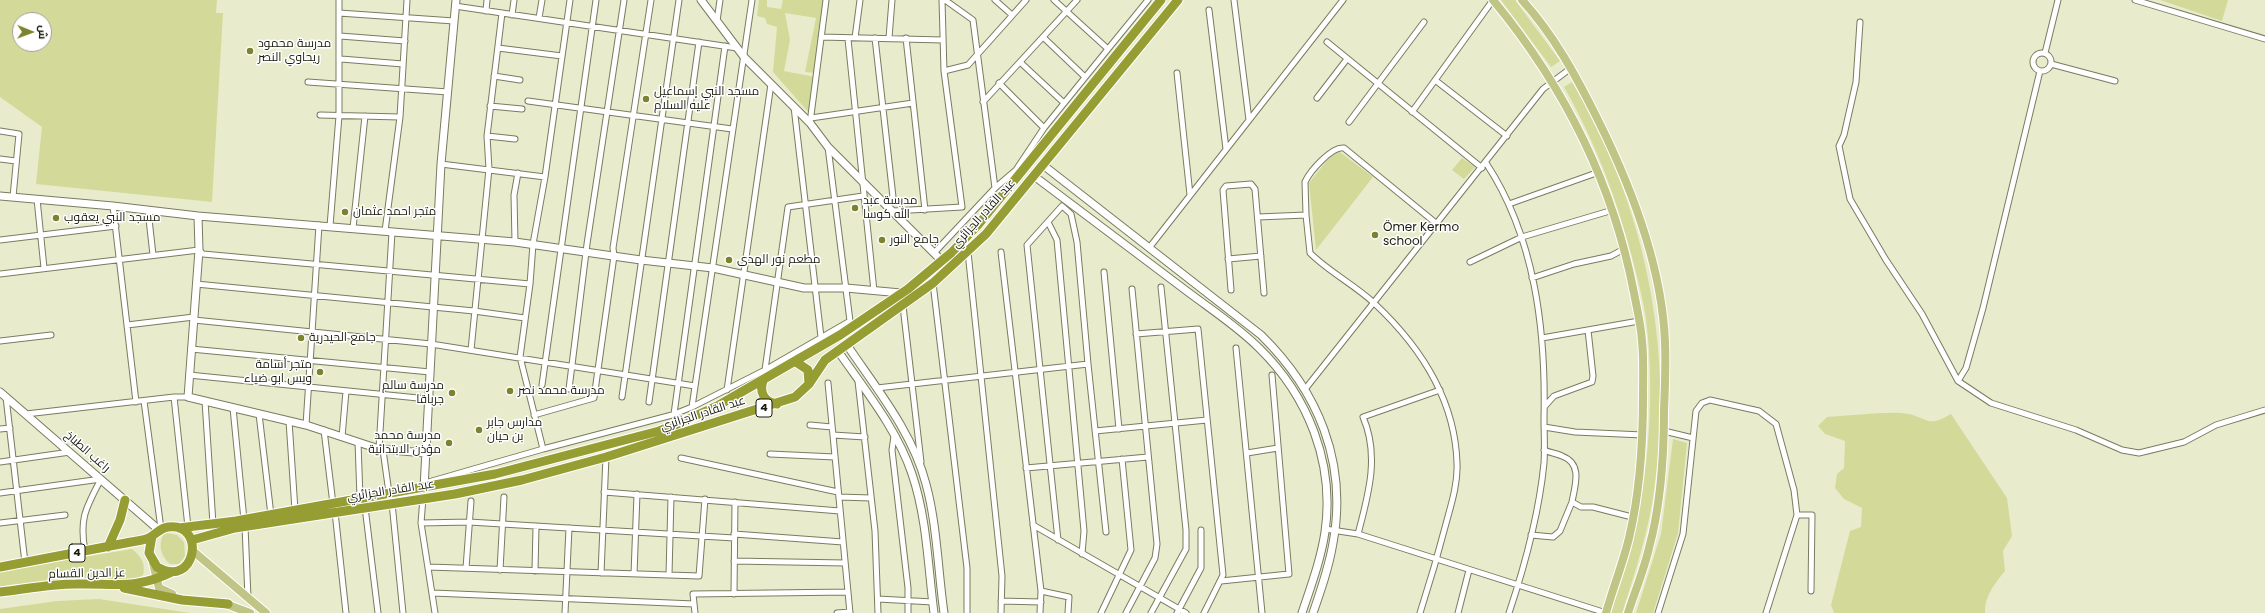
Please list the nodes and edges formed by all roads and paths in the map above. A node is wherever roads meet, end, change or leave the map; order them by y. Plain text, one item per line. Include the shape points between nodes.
1 (339, 0) edge
2 (407, 0) edge
3 (487, 0) edge
4 (514, 0) edge
5 (542, 0) edge
6 (570, 0) edge
7 (596, 0) edge
8 (624, 0) edge
9 (651, 0) edge
10 (679, 0) edge
11 (701, 0) edge
12 (720, 0) edge
13 (752, 0) edge
14 (826, 0) edge
15 (860, 0) edge
16 (892, 0) edge
17 (944, 0) edge
18 (995, 0) edge
19 (1026, 0) edge
20 (1054, 0) edge
21 (1076, 0) edge
22 (1148, 0) edge
23 (1160, 0) edge
24 (1178, 0) edge
25 (1234, 0) edge
26 (1343, 0) edge
27 (1493, 0) edge
28 (1522, 0) edge
29 (2058, 0) edge
30 (2135, 0) edge
31 (456, 3) edge
32 (1209, 10) dead end
33 (486, 11) junction
34 (1066, 12) junction
35 (502, 13) junction
36 (339, 14) junction
37 (512, 14) junction
38 (1012, 15) junction
39 (406, 18) junction
40 (539, 18) junction
41 (454, 21) junction
42 (717, 21) junction
43 (1424, 22) dead end
44 (1860, 22) dead end
45 (567, 23) junction
46 (593, 26) junction
47 (619, 30) junction
48 (646, 34) junction
49 (340, 36) junction
50 (1043, 37) junction
51 (674, 38) junction
52 (821, 38) junction
53 (855, 38) junction
54 (875, 38) junction
55 (889, 38) junction
56 (906, 38) junction
57 (2265, 39) edge
58 (848, 40) junction
59 (943, 40) junction
60 (405, 41) junction
61 (699, 42) junction
62 (1327, 42) dead end
63 (725, 46) junction
64 (498, 48) junction
65 (737, 48) junction
66 (1108, 49) junction
67 (2045, 53) junction
68 (977, 55) junction
69 (562, 56) junction
70 (744, 57) junction
71 (341, 59) junction
72 (1347, 59) junction
73 (1020, 62) junction
74 (403, 64) junction
75 (2051, 64) junction
76 (1571, 68) junction
77 (944, 71) junction
78 (2040, 71) junction
79 (1177, 73) dead end
80 (494, 76) junction
81 (1085, 76) junction
82 (520, 80) dead end
83 (1435, 80) junction
84 (1553, 80) junction
85 (2115, 81) dead end
86 (308, 82) dead end
87 (999, 83) junction
88 (340, 84) junction
89 (771, 84) junction
90 (1378, 84) junction
91 (402, 88) junction
92 (448, 92) junction
93 (1317, 98) dead end
94 (528, 101) dead end
95 (983, 102) junction
96 (913, 103) junction
97 (1064, 103) junction
98 (555, 105) junction
99 (490, 106) junction
100 (794, 107) junction
101 (581, 108) junction
102 (883, 108) junction
103 (522, 109) dead end
104 (608, 112) junction
105 (854, 112) junction
106 (1412, 112) junction
107 (320, 115) dead end
108 (339, 116) junction
109 (365, 116) junction
110 (634, 116) junction
111 (400, 117) junction
112 (662, 119) junction
113 (1249, 120) junction
114 (811, 121) junction
115 (688, 122) junction
116 (1349, 122) dead end
117 (714, 127) junction
118 (1044, 128) junction
119 (732, 129) junction
120 (0, 131) edge
121 (487, 136) junction
122 (1508, 136) junction
123 (515, 139) dead end
124 (828, 147) junction
125 (1226, 149) junction
126 (0, 159) edge
127 (16, 161) junction
128 (1486, 163) junction
129 (440, 164) junction
130 (1043, 165) junction
131 (1482, 168) junction
132 (488, 169) junction
133 (1599, 172) junction
134 (518, 173) junction
135 (1034, 176) junction
136 (545, 177) junction
137 (863, 180) junction
138 (995, 188) junction
139 (1190, 195) junction
140 (0, 196) edge
141 (864, 196) junction
142 (13, 197) junction
143 (836, 199) junction
144 (37, 200) junction
145 (806, 203) junction
146 (886, 203) junction
147 (1509, 204) junction
148 (113, 206) junction
149 (148, 210) junction
150 (925, 210) junction
151 (1612, 210) junction
152 (893, 211) junction
153 (1306, 215) junction
154 (198, 216) junction
155 (1258, 217) junction
156 (1048, 222) junction
157 (1437, 224) junction
158 (319, 225) junction
159 (116, 226) junction
160 (330, 226) junction
161 (353, 228) junction
162 (385, 232) junction
163 (392, 232) junction
164 (41, 235) junction
165 (437, 237) junction
166 (1522, 237) junction
167 (0, 240) edge
168 (482, 240) junction
169 (515, 242) junction
170 (533, 244) junction
171 (1149, 248) junction
172 (561, 249) junction
173 (1624, 249) junction
174 (199, 250) junction
175 (586, 252) junction
176 (968, 252) junction
177 (1001, 252) dead end
178 (934, 253) junction
179 (153, 255) junction
180 (614, 256) junction
181 (1261, 256) junction
182 (120, 259) junction
183 (1228, 259) junction
184 (641, 260) junction
185 (942, 261) junction
186 (667, 262) junction
187 (1470, 262) dead end
188 (317, 264) junction
189 (694, 265) junction
190 (44, 268) junction
191 (713, 268) junction
192 (390, 270) junction
193 (1104, 272) dead end
194 (0, 274) edge
195 (435, 274) junction
196 (745, 276) junction
197 (1532, 278) junction
198 (478, 279) junction
199 (775, 283) junction
200 (933, 283) junction
201 (196, 284) junction
202 (530, 284) junction
203 (1161, 287) dead end
204 (816, 288) junction
205 (846, 288) junction
206 (1132, 289) dead end
207 (1231, 290) dead end
208 (874, 291) junction
209 (1264, 293) dead end
210 (901, 294) junction
211 (314, 296) junction
212 (388, 303) junction
213 (1374, 303) junction
214 (903, 306) junction
215 (433, 308) junction
216 (474, 311) junction
217 (194, 318) junction
218 (525, 318) junction
219 (1639, 321) junction
220 (127, 325) junction
221 (1588, 330) junction
222 (1166, 331) junction
223 (312, 332) junction
224 (1136, 334) junction
225 (51, 335) dead end
226 (821, 338) junction
227 (1542, 338) junction
228 (386, 339) junction
229 (0, 341) edge
230 (431, 344) junction
231 (847, 344) junction
232 (191, 348) junction
233 (1236, 348) dead end
234 (471, 350) junction
235 (838, 351) junction
236 (520, 357) junction
237 (310, 360) junction
238 (545, 362) junction
239 (796, 362) junction
240 (1088, 364) junction
241 (572, 366) junction
242 (384, 367) junction
243 (1068, 367) junction
244 (598, 370) junction
245 (765, 370) junction
246 (1040, 370) junction
247 (430, 372) junction
248 (1015, 373) junction
249 (190, 375) junction
250 (625, 375) junction
251 (1272, 375) dead end
252 (981, 377) junction
253 (652, 379) junction
254 (763, 380) junction
255 (858, 380) junction
256 (945, 381) junction
257 (1958, 381) junction
258 (678, 383) junction
259 (828, 383) dead end
260 (810, 384) junction
261 (912, 384) junction
262 (542, 385) dead end
263 (309, 386) junction
264 (695, 386) junction
265 (876, 388) junction
266 (1306, 388) junction
267 (569, 389) dead end
268 (727, 390) junction
269 (1440, 390) junction
270 (346, 391) junction
271 (0, 392) edge
272 (382, 395) junction
273 (6, 397) junction
274 (174, 397) junction
275 (188, 397) junction
276 (622, 397) dead end
277 (428, 399) junction
278 (144, 401) junction
279 (205, 401) junction
280 (136, 402) junction
281 (649, 402) dead end
282 (777, 404) junction
283 (1545, 406) junction
284 (692, 407) junction
285 (233, 408) junction
286 (2265, 410) edge
287 (26, 414) junction
288 (259, 414) junction
289 (674, 414) junction
290 (534, 415) junction
291 (1207, 420) junction
292 (289, 421) junction
293 (1175, 423) junction
294 (306, 425) junction
295 (810, 425) dead end
296 (1145, 426) junction
297 (832, 427) junction
298 (1544, 427) junction
299 (10, 428) junction
300 (0, 429) edge
301 (1119, 429) junction
302 (324, 430) junction
303 (903, 431) junction
304 (1095, 431) junction
305 (1664, 431) junction
306 (832, 435) junction
307 (1643, 435) junction
308 (894, 436) junction
309 (342, 437) junction
310 (865, 437) junction
311 (1693, 438) junction
312 (358, 442) junction
313 (1278, 448) junction
314 (381, 449) junction
315 (543, 449) junction
316 (1544, 450) junction
317 (70, 452) junction
318 (424, 453) junction
319 (1246, 453) junction
320 (770, 454) dead end
321 (606, 457) junction
322 (835, 457) junction
323 (1148, 457) junction
324 (681, 458) dead end
325 (1122, 459) junction
326 (1098, 460) junction
327 (13, 461) junction
328 (0, 462) edge
329 (1077, 463) junction
330 (1051, 466) junction
331 (1026, 468) junction
332 (921, 469) junction
333 (100, 479) junction
334 (424, 485) junction
335 (16, 491) junction
336 (604, 492) junction
337 (0, 493) edge
338 (389, 493) junction
339 (637, 494) junction
340 (838, 494) junction
341 (504, 497) dead end
342 (671, 497) junction
343 (360, 498) junction
344 (423, 498) junction
345 (872, 498) junction
346 (705, 499) junction
347 (124, 500) junction
348 (471, 501) dead end
349 (734, 502) junction
350 (1572, 502) junction
351 (392, 503) junction
352 (365, 507) junction
353 (334, 508) junction
354 (295, 510) junction
355 (840, 510) junction
356 (64, 515) dead end
357 (271, 515) junction
358 (1797, 515) junction
359 (1632, 517) junction
360 (20, 520) junction
361 (469, 522) junction
362 (0, 523) edge
363 (245, 523) junction
364 (421, 523) junction
365 (214, 524) junction
366 (502, 524) junction
367 (1033, 525) junction
368 (536, 526) junction
369 (183, 527) junction
370 (569, 528) junction
371 (1325, 529) junction
372 (1201, 530) dead end
373 (1335, 530) junction
374 (602, 531) junction
375 (157, 532) junction
376 (1106, 532) dead end
377 (636, 533) junction
378 (670, 534) junction
379 (1358, 534) junction
380 (1532, 535) junction
381 (702, 536) junction
382 (734, 536) junction
383 (192, 540) junction
384 (1058, 540) junction
385 (843, 542) junction
386 (108, 547) junction
387 (85, 551) junction
388 (193, 551) junction
389 (1082, 554) junction
390 (1437, 560) junction
391 (734, 561) junction
392 (25, 563) junction
393 (153, 563) junction
394 (844, 563) junction
395 (0, 567) edge
396 (428, 567) junction
397 (466, 568) junction
398 (500, 570) junction
399 (1469, 570) junction
400 (535, 571) junction
401 (174, 572) junction
402 (567, 572) junction
403 (600, 573) junction
404 (634, 574) junction
405 (669, 575) junction
406 (1118, 575) junction
407 (1258, 577) junction
408 (156, 579) junction
409 (1221, 581) junction
410 (115, 586) junction
411 (1518, 586) junction
412 (1140, 587) junction
413 (1811, 591) dead end
414 (0, 592) edge
415 (848, 592) junction
416 (1041, 592) junction
417 (433, 593) junction
418 (734, 594) junction
419 (1159, 597) junction
420 (248, 599) junction
421 (566, 599) junction
422 (878, 599) junction
423 (909, 601) junction
424 (1002, 601) junction
425 (933, 602) junction
426 (1041, 602) junction
427 (228, 604) junction
428 (694, 604) junction
429 (1178, 611) edge
430 (250, 613) edge
431 (266, 613) edge
432 (346, 613) edge
433 (378, 613) edge
434 (403, 613) edge
435 (435, 613) edge
436 (565, 613) edge
437 (695, 613) edge
438 (837, 613) edge
439 (850, 613) edge
440 (878, 613) edge
441 (908, 613) edge
442 (934, 613) edge
443 (944, 613) edge
444 (967, 613) edge
445 (1001, 613) edge
446 (1040, 613) edge
447 (1068, 613) edge
448 (1101, 613) edge
449 (1126, 613) edge
450 (1151, 613) edge
451 (1186, 613) edge
452 (1204, 613) edge
453 (1262, 613) edge
454 (1302, 613) edge
455 (1313, 613) edge
456 (1420, 613) edge
457 (1458, 613) edge
458 (1509, 613) edge
459 (1606, 613) edge
460 (1628, 613) edge
461 (1658, 613) edge
462 (1766, 613) edge

1 - 36 street
2 - 39 street
3 - 33 street
4 - 37 street
5 - 40 street
6 - 45 street
7 - 46 street
8 - 47 street
9 - 48 street
10 - 51 street
11 - 42 street
12 - 42 street
13 - 70 street
14 - 52 street
15 - 53 street
16 - 55 street
17 - 59 street
17 - 68 street via 973,20
18 - 38 street
19 - 38 street
20 - 34 street
21 - 34 street
22 - 66 street
23 - 185 highway, عبد القادر الجزائري / 4 via 978,225
24 - 130 highway, عبد القادر الجزائري / 4
25 - 113 street
26 - 113 street
27 - 83 street
27 - 84 main road
28 - 76 main road via 1539,19
29 - 67 street
30 - 57 street
31 - 33 street
31 - 41 street
32 - 125 street
33 - 35 street
34 - 50 street
34 - 66 street
35 - 37 street
35 - 64 street
36 - 39 street
36 - 49 street
37 - 40 street
38 - 68 street
39 - 41 street
39 - 60 street
40 - 45 street
41 - 92 street
42 - 65 street
43 - 90 street
44 - 257 street via 1856,82 1839,146 1850,199 1922,314
45 - 46 street
45 - 69 street
46 - 47 street
46 - 101 street
47 - 48 street
47 - 104 street
48 - 51 street
48 - 110 street
49 - 60 street
49 - 71 street
50 - 73 street
50 - 81 street
51 - 61 street
51 - 112 street
52 - 58 street
52 - 114 street
53 - 54 street
53 - 58 street
54 - 55 street
54 - 102 street
55 - 56 street
56 - 59 street
56 - 96 street
58 - 105 street
59 - 77 street
60 - 74 street
61 - 63 street
61 - 115 street
62 - 72 street
63 - 65 street
63 - 117 street
64 - 69 street
64 - 80 street
65 - 70 street
66 - 81 street
67 - 75 street via 2050,57
67 - 78 street via 2038,54 2034,59 2035,68
68 - 77 street via 968,65
68 - 95 street
69 - 98 street
70 - 89 street
70 - 119 street
71 - 74 street
71 - 88 street
72 - 90 street
72 - 93 street
73 - 87 street
73 - 97 street
74 - 91 street
75 - 78 street via 2046,70
75 - 85 street
76 - 84 street
76 - 305 main road via 1616,156 1631,191 1650,249 1665,341
77 - 150 street via 962,207
78 - 257 street via 1983,308 1966,368
79 - 139 street
80 - 82 street
80 - 99 street
81 - 97 street
83 - 106 street
83 - 122 street
84 - 122 street via 1543,89
84 - 133 main road via 1579,127
86 - 88 street
87 - 95 street
87 - 118 street
88 - 91 street
88 - 108 street
89 - 100 street
89 - 196 street
90 - 106 street
90 - 116 street
91 - 92 street
91 - 111 street
92 - 129 street
94 - 98 street
95 - 138 street
96 - 102 street
96 - 150 street
97 - 118 street
98 - 101 street
98 - 136 street
99 - 103 street
99 - 121 street
100 - 114 street
100 - 145 street
101 - 104 street
101 - 172 street
102 - 105 street
102 - 146 street via 893,197
104 - 110 street
104 - 175 street
105 - 114 street
105 - 137 street
106 - 131 street
107 - 108 street
108 - 109 street
108 - 160 street
109 - 111 street
109 - 161 street
110 - 112 street
110 - 180 street via 613,248
111 - 162 street
112 - 115 street
112 - 184 street
113 - 125 street
114 - 124 street
115 - 117 street
115 - 186 street
117 - 119 street
117 - 189 street
118 - 138 street via 1016,170
119 - 191 street
120 - 127 street via 19,134
121 - 123 street
121 - 132 street
122 - 128 street
124 - 137 street
124 - 143 street
125 - 139 street
126 - 127 street
127 - 142 street
128 - 131 street
128 - 147 street
129 - 132 street
129 - 165 street
130 - 135 highway, عبد القادر الجزائري / 4
130 - 171 street
131 - 157 street
132 - 134 street
132 - 168 street
133 - 147 street
133 - 151 main road
134 - 136 street
134 - 169 street via 514,194
135 - 176 highway, عبد القادر الجزائري / 4
135 - 371 street via 1241,332 1272,362 1301,403 1319,444 1325,480
136 - 170 street
137 - 141 street
137 - 146 street
138 - 178 street
139 - 171 street
140 - 142 street
141 - 143 street
141 - 208 street
142 - 144 street
143 - 145 street
143 - 205 street
144 - 148 street
144 - 164 street
145 - 199 street via 788,207
145 - 204 street
146 - 152 street
147 - 166 street
148 - 149 street
148 - 159 street
149 - 154 street
149 - 179 street
150 - 152 street
151 - 166 street
151 - 173 main road
152 - 178 street
153 - 155 street
153 - 157 street via 1306,180 1331,151 1341,147 1347,149
153 - 213 street via 1310,253
154 - 158 street
154 - 174 street
155 - 181 street
155 - 183 street via 1254,185 1224,187
156 - 240 street via 1062,206 1071,214 1077,242
156 - 243 street via 1056,240
156 - 246 street via 1027,245
157 - 213 street
158 - 160 street
158 - 188 street
159 - 164 street
159 - 182 street
160 - 161 street
161 - 162 street
162 - 163 street
163 - 165 street
163 - 192 street
164 - 167 street
164 - 190 street
165 - 168 street
165 - 195 street
166 - 187 street
166 - 197 street
168 - 169 street
168 - 198 street
169 - 170 street
170 - 172 street
170 - 202 street
171 - 266 street via 1261,335 1292,368
172 - 175 street
172 - 238 street
173 - 197 street via 1611,256 1574,264
173 - 219 main road
174 - 179 street
174 - 188 street via 203,254
174 - 201 street
175 - 180 street
175 - 241 street
176 - 200 highway, عبد القادر الجزائري / 4
176 - 252 street
177 - 248 street
178 - 185 street
179 - 182 street
180 - 184 street
180 - 244 street
181 - 183 street
181 - 209 street
182 - 190 street
182 - 220 street
183 - 207 street
184 - 186 street
184 - 250 street
185 - 210 highway, عبد القادر الجزائري / 4
186 - 189 street
186 - 253 street
188 - 192 street
188 - 211 street
189 - 191 street
189 - 258 street
190 - 194 street
191 - 196 street
191 - 264 street
192 - 195 street
192 - 212 street
193 - 301 street
195 - 198 street
195 - 215 street
196 - 199 street
196 - 268 street
197 - 227 street
198 - 202 street
198 - 216 street
199 - 204 street
199 - 245 street
200 - 214 highway, عبد القادر الجزائري / 4
200 - 256 street
201 - 211 street
201 - 217 street
202 - 218 street
203 - 222 street
204 - 205 street
204 - 226 street
205 - 208 street
205 - 226 street via 850,321
206 - 224 street
208 - 210 street
210 - 239 highway, عبد القادر الجزائري / 4
211 - 212 street
211 - 223 street
212 - 215 street
212 - 228 street
213 - 266 street
213 - 269 street via 1403,333 1424,361
214 - 231 highway, عبد القادر الجزائري / 4
214 - 261 street
215 - 216 street
215 - 230 street
216 - 218 street
216 - 234 street
217 - 220 street
217 - 223 street
217 - 232 street
218 - 236 street
219 - 221 street
219 - 307 main road via 1642,341
220 - 280 street
221 - 227 street
221 - 283 street via 1592,382 1554,396
222 - 224 street
222 - 291 street via 1198,329
222 - 293 street
223 - 228 street
223 - 237 street
224 - 296 street
225 - 229 street
226 - 245 street
227 - 283 street
228 - 230 street
228 - 242 street
230 - 234 street
230 - 247 street
231 - 235 highway, عبد القادر الجزائري / 4
231 - 265 street
232 - 237 street
232 - 249 street
233 - 319 street
234 - 236 street
235 - 255 street
235 - 260 highway, عبد القادر الجزائري / 4 via 825,360
236 - 238 street
236 - 290 street
237 - 242 street
237 - 263 street
238 - 241 street
238 - 262 street
239 - 254 highway, عبد القادر الجزائري / 4
239 - 260 highway via 808,370
240 - 243 street
240 - 304 street
241 - 244 street
241 - 267 street
242 - 247 street
242 - 272 street
243 - 246 street
243 - 329 street
244 - 250 street
244 - 290 street via 594,398
245 - 268 street
246 - 248 street
246 - 330 street
247 - 277 street
248 - 252 street
248 - 331 street
249 - 263 street
249 - 275 street
250 - 253 street
250 - 276 street
251 - 313 street
252 - 256 street
252 - 424 street via 1002,576
253 - 258 street
253 - 281 street
254 - 282 highway via 763,396 767,401
254 - 334 highway, عبد القادر الجزائري / 4 via 719,405 659,431 495,474
255 - 308 street
255 - 310 street
256 - 261 street
256 - 444 street via 967,568
257 - 286 street via 1991,403 2076,430 2122,450 2139,453 2184,442 2216,426
258 - 264 street
258 - 289 street
259 - 297 street
260 - 282 highway, عبد القادر الجزائري / 4 via 795,397
261 - 265 street
261 - 332 street
263 - 270 street
263 - 294 street
264 - 284 street
265 - 303 street
266 - 373 street via 1330,446 1336,490
268 - 284 street
269 - 379 street via 1363,417 1370,438 1372,466 1368,496
269 - 390 street via 1452,422 1457,464 1452,500
270 - 272 street
270 - 309 street
271 - 273 street, راغب الطباخ
272 - 277 street
272 - 314 street
273 - 287 street, راغب الطباخ
273 - 299 street
274 - 275 street
274 - 278 street
274 - 369 street
275 - 279 street
277 - 318 street
278 - 280 street
278 - 375 street
279 - 285 street
279 - 365 street
280 - 287 street
282 - 321 highway, عبد القادر الجزائري / 4
283 - 298 street
284 - 289 street
285 - 288 street
285 - 363 street
287 - 317 street, راغب الطباخ
288 - 292 street
288 - 357 street
289 - 315 street
290 - 315 street
291 - 293 street
291 - 409 street via 1223,576
292 - 294 street
292 - 354 street
293 - 296 street
293 - 419 street via 1186,549
294 - 302 street
295 - 297 street
296 - 301 street
296 - 323 street
297 - 306 street
298 - 307 street via 1575,432
298 - 316 street
299 - 300 street
299 - 327 street
301 - 304 street
302 - 309 street
302 - 353 street
303 - 308 street
303 - 332 street
304 - 326 street
305 - 311 street
305 - 460 main road via 1661,479 1650,547
306 - 310 street
306 - 322 street
307 - 359 main road
308 - 423 street via 892,450
308 - 425 street via 911,473 919,500
309 - 312 street
310 - 345 street
311 - 358 street via 1696,412 1702,403 1710,400 1759,412 1776,424 1794,490
311 - 461 street via 1683,534
312 - 314 street
312 - 343 street
313 - 319 street
313 - 407 street via 1289,574
314 - 318 street
314 - 338 street
315 - 334 street
316 - 350 street via 1574,464 1577,472
316 - 380 street
317 - 327 street
317 - 333 street, راغب الطباخ
318 - 334 street
319 - 407 street
320 - 322 street
321 - 336 street
321 - 344 highway, عبد القادر الجزائري / 4 via 522,480
322 - 340 street
323 - 325 street
323 - 412 street via 1157,544 1155,558
324 - 340 street
325 - 326 street
325 - 406 street via 1131,550
326 - 329 street
326 - 376 street
327 - 328 street
327 - 335 street
329 - 330 street
329 - 389 street via 1084,532
330 - 331 street
330 - 384 street
331 - 367 street
332 - 443 street via 929,502
333 - 335 street
333 - 347 street, راغب الطباخ
333 - 387 street via 85,510 82,531
334 - 338 highway, عبد القادر الجزائري / 4
335 - 337 street
335 - 360 street
336 - 339 street
336 - 374 street
338 - 343 highway, عبد القادر الجزائري / 4
339 - 342 street
339 - 377 street
340 - 345 street
340 - 355 street
341 - 366 street
342 - 346 street
342 - 378 street
343 - 353 highway, عبد القادر الجزائري / 4
344 - 351 highway, عبد القادر الجزائري / 4
344 - 364 street
345 - 422 street
346 - 349 street
346 - 381 street
347 - 375 street, راغب الطباخ
347 - 386 highway via 120,520
348 - 361 street
349 - 355 street
349 - 382 street
350 - 359 street via 1581,507 1593,507
350 - 380 street via 1560,530 1553,537
351 - 352 highway, عبد القادر الجزائري / 4
351 - 434 street
352 - 353 highway, عبد القادر الجزائري / 4
352 - 433 street
353 - 354 highway, عبد القادر الجزائري / 4
353 - 363 highway, عبد القادر الجزائري / 4
353 - 432 street
354 - 357 highway, عبد القادر الجزائري / 4
355 - 385 street
356 - 360 street
357 - 363 highway, عبد القادر الجزائري / 4
358 - 413 street via 1812,515
358 - 462 street
359 - 459 main road via 1629,537
360 - 362 street
360 - 392 street
361 - 364 street
361 - 366 street
361 - 397 street
363 - 365 highway, عبد القادر الجزائري / 4
363 - 383 highway, عبد القادر الجزائري / 4
363 - 420 street
364 - 396 street
365 - 369 highway, عبد القادر الجزائري / 4
366 - 368 street
366 - 398 street
367 - 384 street
367 - 416 street
368 - 370 street
368 - 400 street
369 - 375 highway via 169,526
369 - 383 highway
370 - 374 street
370 - 402 street
371 - 373 street
371 - 454 street via 1322,549
372 - 429 street via 1201,568
373 - 379 street
373 - 455 street via 1331,554
374 - 377 street
374 - 403 street
375 - 386 highway, عز الدين القسام / 4
375 - 393 highway via 148,553
377 - 378 street
377 - 404 street
378 - 381 street
378 - 405 street
379 - 390 street
380 - 411 street
381 - 382 street
381 - 405 street via 699,576
382 - 385 street
382 - 391 street
383 - 388 highway
384 - 389 street
385 - 394 street
386 - 387 highway, عز الدين القسام / 4
387 - 392 highway, عز الدين القسام / 4
388 - 401 highway via 185,567
388 - 420 main road
389 - 406 street
390 - 399 street
390 - 456 street
391 - 394 street
391 - 418 street
392 - 395 highway, عز الدين القسام / 4
393 - 401 highway via 162,570
393 - 408 main road
394 - 415 street
396 - 397 street
396 - 417 street
397 - 398 street
398 - 400 street
399 - 411 street
399 - 457 street
400 - 402 street
401 - 408 highway, عز الدين القسام
402 - 403 street
402 - 421 street
403 - 404 street
404 - 405 street
406 - 412 street
406 - 448 street
407 - 409 street
407 - 453 street
408 - 410 highway, عز الدين القسام
408 - 427 main road via 159,588 164,592
409 - 452 street
410 - 414 highway, عز الدين القسام via 63,584
410 - 427 highway via 171,598
411 - 458 street
411 - 459 street
412 - 419 street
412 - 449 street
415 - 418 street
415 - 439 street
416 - 426 street
416 - 447 street via 1069,597
417 - 421 street
417 - 435 street
418 - 428 street via 693,594
419 - 429 street
419 - 450 street
420 - 431 main road
421 - 428 street
421 - 436 street
422 - 423 street
422 - 440 street
423 - 425 street
423 - 441 street
424 - 426 street
424 - 445 street
425 - 442 street
426 - 446 street
427 - 430 main road
428 - 437 street
429 - 451 street
438 - 439 street

